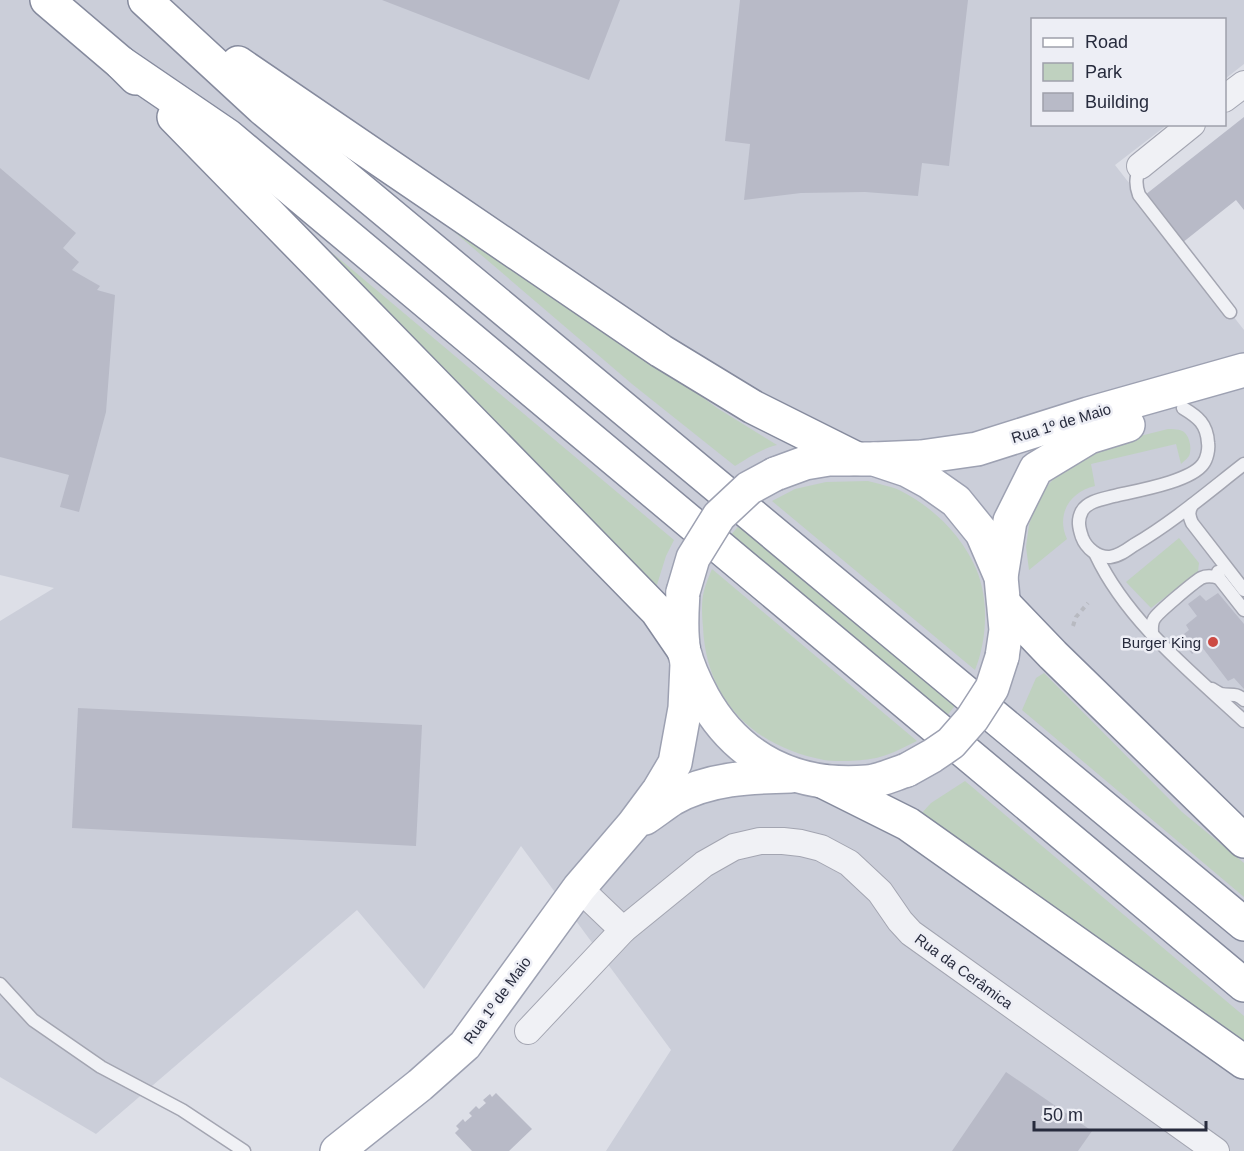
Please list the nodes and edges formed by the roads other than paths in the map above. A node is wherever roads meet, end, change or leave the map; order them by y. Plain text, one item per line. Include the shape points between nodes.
1 (47, 0) edge
2 (145, 0) edge
3 (121, 63) junction
4 (1244, 84) edge
5 (1226, 98) edge
6 (1190, 126) edge
7 (1140, 166) joint
8 (1230, 312) dead end
9 (1244, 370) edge
10 (1244, 389) edge
11 (1183, 408) junction
12 (864, 459) junction
13 (1244, 464) edge
14 (1192, 505) junction
15 (1096, 555) junction
16 (1222, 569) junction
17 (1244, 590) edge
18 (1003, 591) junction
19 (1244, 610) edge
20 (1152, 634) junction
21 (685, 656) junction
22 (1206, 686) junction
23 (1244, 700) edge
24 (1244, 721) edge
25 (811, 779) junction
26 (633, 825) junction
27 (1244, 841) edge
28 (579, 888) junction
29 (1244, 924) edge
30 (623, 930) junction
31 (0, 984) edge
32 (1244, 985) edge
33 (528, 1030) dead end
34 (1244, 1062) edge
35 (244, 1151) edge
36 (336, 1151) edge
37 (1216, 1151) edge

1 - 3 main road
2 - 12 main road via 661,351 753,407
2 - 29 main road via 261,108
3 - 21 main road via 657,611
3 - 32 main road via 228,136
4 - 5 street
6 - 7 street
7 - 8 lane via 1136,178 1139,195
9 - 12 main road, Rua 1º de Maio via 977,449 921,458
10 - 11 main road, Rua 1º de Maio
11 - 15 lane via 1198,417 1207,430 1209,446 1202,466 1172,482 1094,501 1083,510 1078,523 1083,540
11 - 18 main road, Rua 1º de Maio via 1089,437 1036,469 1010,521
12 - 18 main road via 907,470 956,501 982,534
12 - 21 main road, Rua 1º de Maio, bridge via 805,463 775,474 749,488 719,516 693,558 683,592
13 - 14 lane
14 - 15 lane via 1122,553
14 - 16 lane via 1192,523
15 - 20 lane
16 - 17 lane
16 - 19 lane
16 - 20 lane via 1202,578 1163,609 1154,619
18 - 25 main road, Rua 1º de Maio, bridge via 1006,630 992,688 951,743 907,770 869,782
18 - 27 main road via 1053,655
20 - 22 lane
21 - 25 main road via 711,712 738,743 764,762
21 - 26 main road, Rua 1º de Maio via 686,708 675,763
22 - 23 lane
22 - 24 lane
25 - 26 main road, Rua 1º de Maio via 750,777 719,781 673,798
25 - 34 main road via 908,824
26 - 28 main road, Rua 1º de Maio
28 - 30 street
28 - 36 main road, Rua 1º de Maio via 465,1045
30 - 33 street, Rua da Cerâmica
30 - 37 street, Rua da Cerâmica via 704,864 734,847 783,841 821,848 857,870 880,892 911,933
31 - 35 lane via 33,1020 101,1067 182,1110

